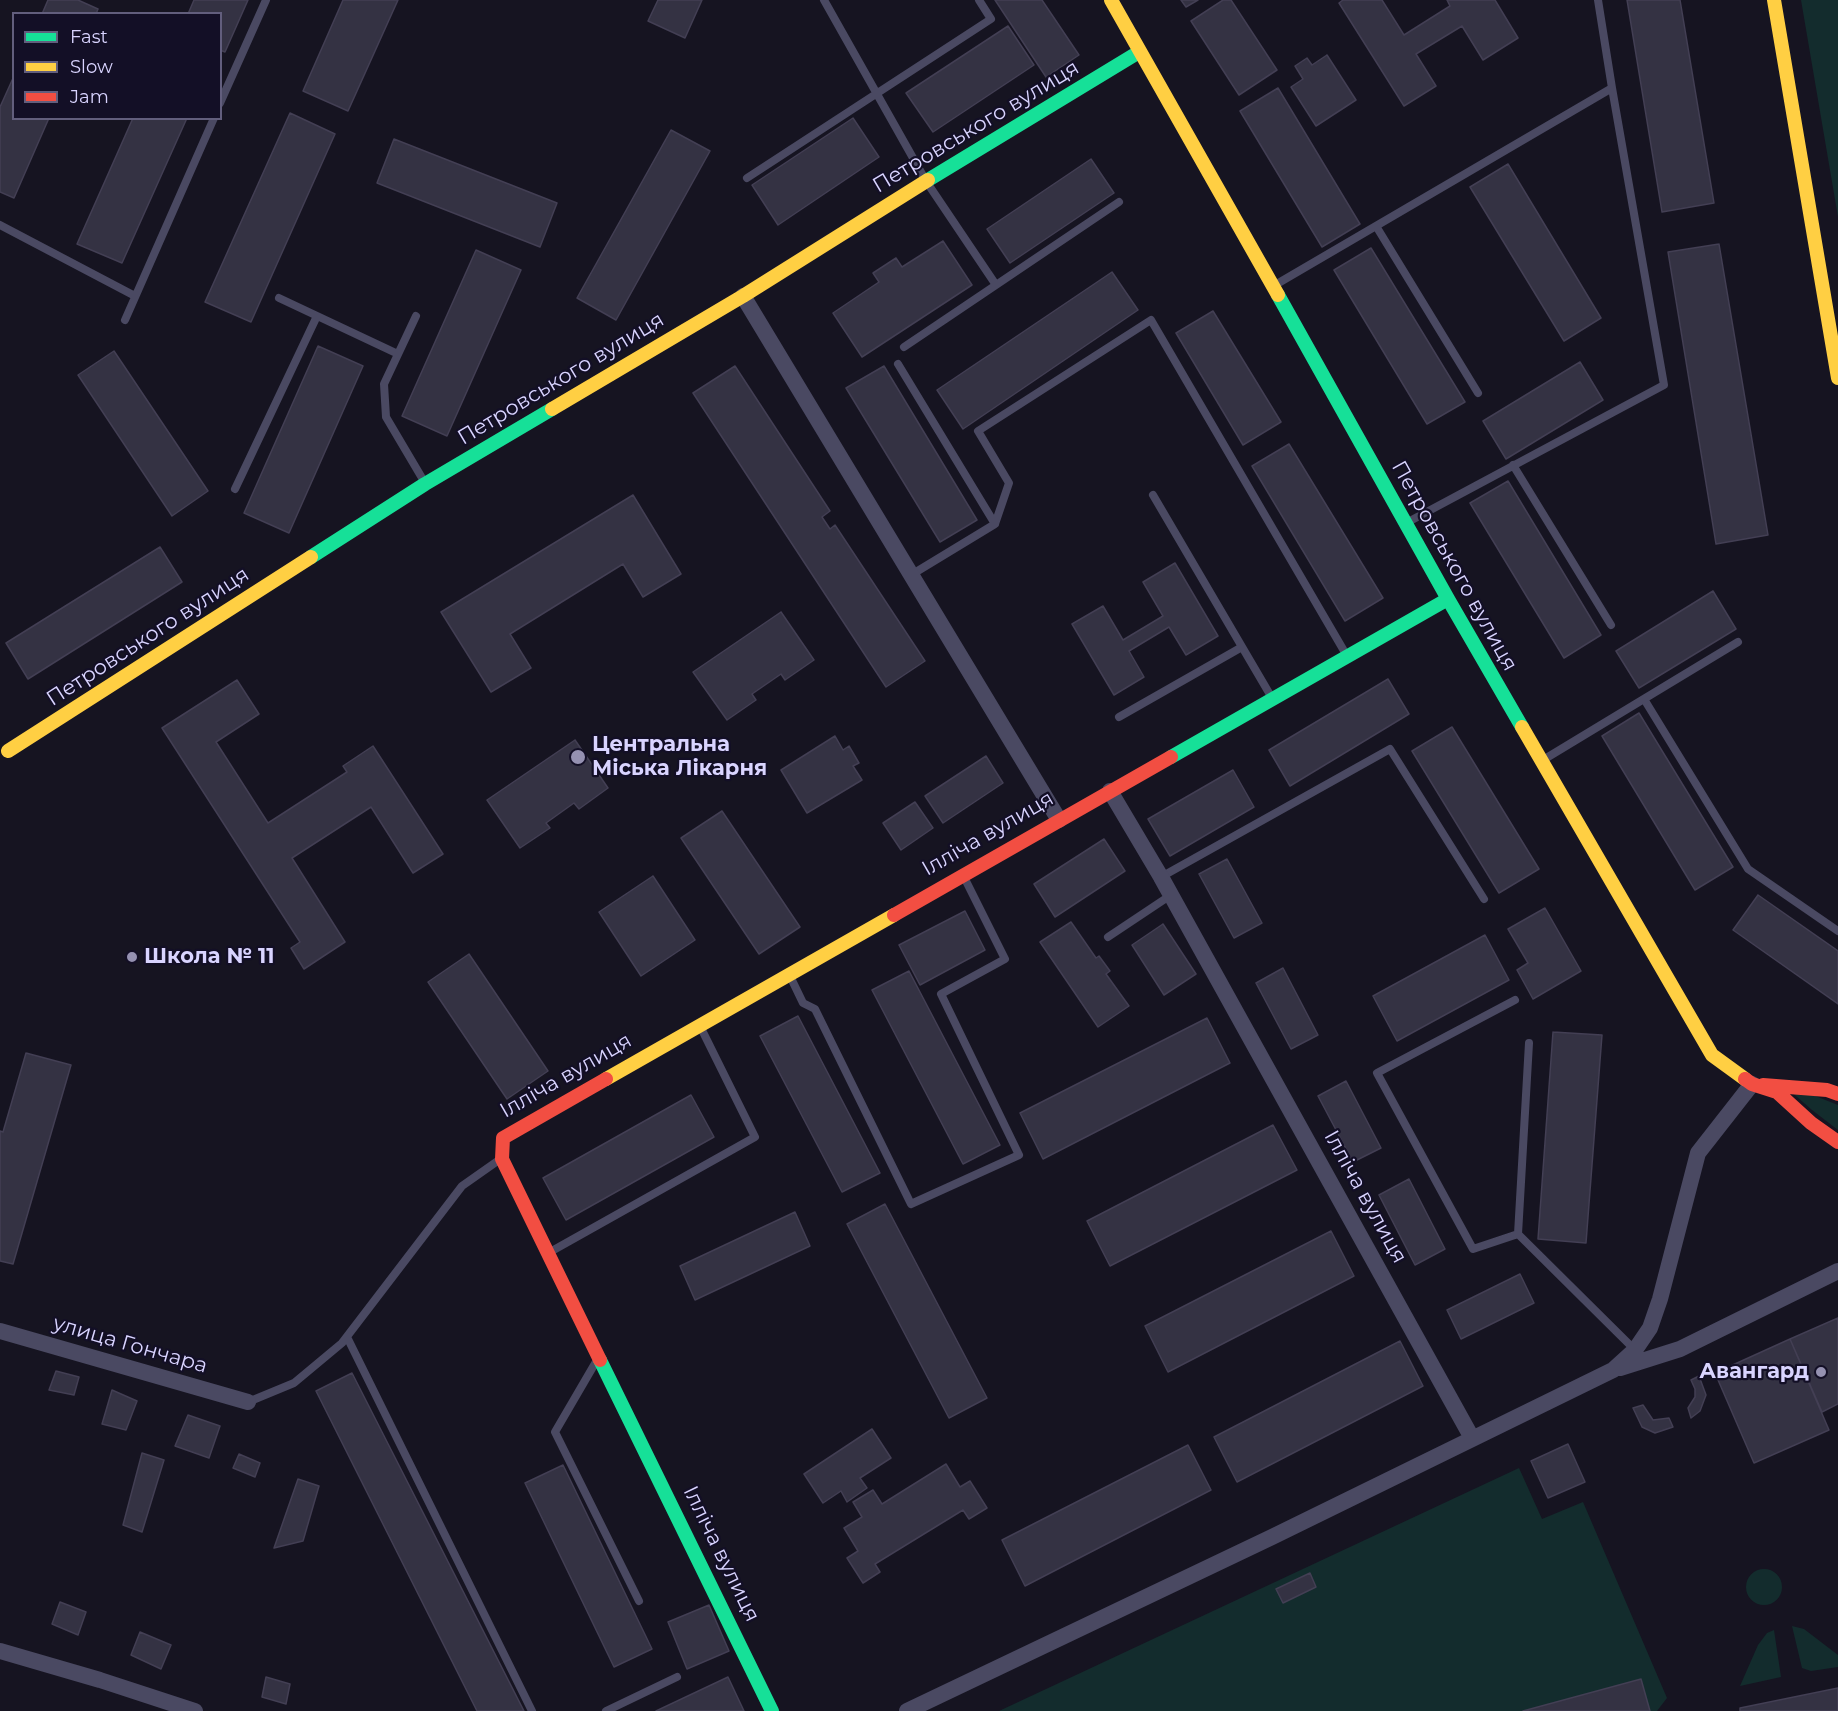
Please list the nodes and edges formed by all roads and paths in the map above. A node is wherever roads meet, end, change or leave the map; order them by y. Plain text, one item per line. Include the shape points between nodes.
1 (266, 0) edge
2 (824, 0) edge
3 (979, 0) edge
4 (1111, 0) edge
5 (1598, 0) edge
6 (1774, 0) edge
7 (1139, 52) junction
8 (1612, 88) junction
9 (877, 94) junction
10 (222, 99) edge
11 (213, 120) edge
12 (747, 178) dead end
13 (926, 181) junction
14 (1119, 202) dead end
15 (0, 225) edge
16 (1376, 226) junction
17 (996, 285) junction
18 (1272, 286) junction
19 (135, 296) junction
20 (743, 296) junction
21 (279, 298) dead end
22 (416, 315) dead end
23 (317, 316) junction
24 (124, 320) dead end
25 (904, 346) dead end
26 (398, 354) junction
27 (898, 364) dead end
28 (1838, 378) edge
29 (1478, 393) dead end
30 (1513, 465) junction
31 (425, 484) junction
32 (235, 489) dead end
33 (1153, 495) dead end
34 (1407, 523) junction
35 (995, 524) junction
36 (911, 575) junction
37 (1448, 598) junction
38 (1611, 625) dead end
39 (1738, 642) dead end
40 (1242, 647) junction
41 (1347, 656) junction
42 (1272, 699) junction
43 (1644, 699) junction
44 (1119, 717) dead end
45 (4, 755) edge
46 (1540, 762) junction
47 (1110, 791) junction
48 (1059, 820) junction
49 (963, 874) junction
50 (1161, 877) junction
51 (1171, 895) junction
52 (1484, 900) dead end
53 (1838, 931) edge
54 (1108, 937) dead end
55 (789, 974) junction
56 (1515, 1000) dead end
57 (699, 1025) junction
58 (1529, 1043) dead end
59 (1752, 1084) junction
60 (1838, 1094) edge
61 (1838, 1142) edge
62 (502, 1158) junction
63 (1518, 1234) junction
64 (549, 1252) junction
65 (1838, 1272) edge
66 (0, 1331) edge
67 (347, 1337) junction
68 (1635, 1350) junction
69 (600, 1356) junction
70 (1613, 1370) junction
71 (248, 1402) joint
72 (1472, 1438) junction
73 (639, 1601) dead end
74 (0, 1651) edge
75 (677, 1677) dead end
76 (195, 1711) edge
77 (532, 1711) edge
78 (606, 1711) edge
79 (772, 1711) edge
80 (907, 1711) edge

1 - 10 lane
2 - 9 lane
3 - 9 lane via 991,19
4 - 7 street, Петровського вулиця
5 - 8 lane
6 - 28 street
7 - 13 street, Петровського вулиця
7 - 18 street, Петровського вулиця
8 - 16 lane
8 - 30 lane via 1664,385
9 - 12 lane
9 - 13 lane
11 - 19 lane
13 - 17 lane
13 - 20 street, Петровського вулиця
14 - 17 lane
15 - 19 lane
16 - 18 lane
16 - 29 lane
17 - 25 lane
18 - 34 street, Петровського вулиця
19 - 24 lane
20 - 31 street, Петровського вулиця
20 - 36 street
21 - 23 lane
22 - 26 lane
23 - 26 lane
23 - 32 lane
26 - 31 lane via 384,384 386,417
27 - 35 lane
30 - 34 lane
30 - 38 lane
31 - 45 street, Петровського вулиця
33 - 40 lane
34 - 37 street, Петровського вулиця
35 - 36 lane
35 - 41 lane via 1009,483 978,431 1151,320
36 - 48 street
37 - 41 street, Ілліча вулиця
37 - 46 street, Петровського вулиця
39 - 43 lane
40 - 42 lane
40 - 44 lane
41 - 42 street, Ілліча вулиця
42 - 47 street, Ілліча вулиця
43 - 46 lane
43 - 53 lane via 1748,869
46 - 59 street, Петровського вулиця via 1712,1055
47 - 48 street, Ілліча вулиця
47 - 50 street, Ілліча вулиця
48 - 49 street, Ілліча вулиця
49 - 55 street, Ілліча вулиця
49 - 55 lane via 1005,959 941,994 1019,1155 911,1204 815,1008 803,1003
50 - 51 street, Ілліча вулиця
50 - 52 lane via 1390,749
51 - 54 lane
51 - 72 street, Ілліча вулиця
55 - 57 street, Ілліча вулиця
56 - 63 lane via 1377,1073 1473,1249
57 - 62 street, Ілліча вулиця via 502,1138
57 - 64 lane via 754,1137
58 - 63 lane
59 - 60 street
59 - 61 street, Петровського вулиця via 1777,1092
59 - 68 street via 1698,1153 1660,1299 1650,1328
62 - 64 street, Ілліча вулиця
62 - 67 lane via 462,1186
63 - 68 lane
64 - 69 street, Ілліча вулиця
65 - 70 street via 1680,1349
66 - 71 street, улица Гончара
67 - 71 lane via 294,1383
67 - 77 lane
68 - 70 street
69 - 73 lane via 555,1432
69 - 79 street, Ілліча вулиця
70 - 72 street
72 - 80 street via 1272,1538
74 - 76 street
75 - 78 lane

